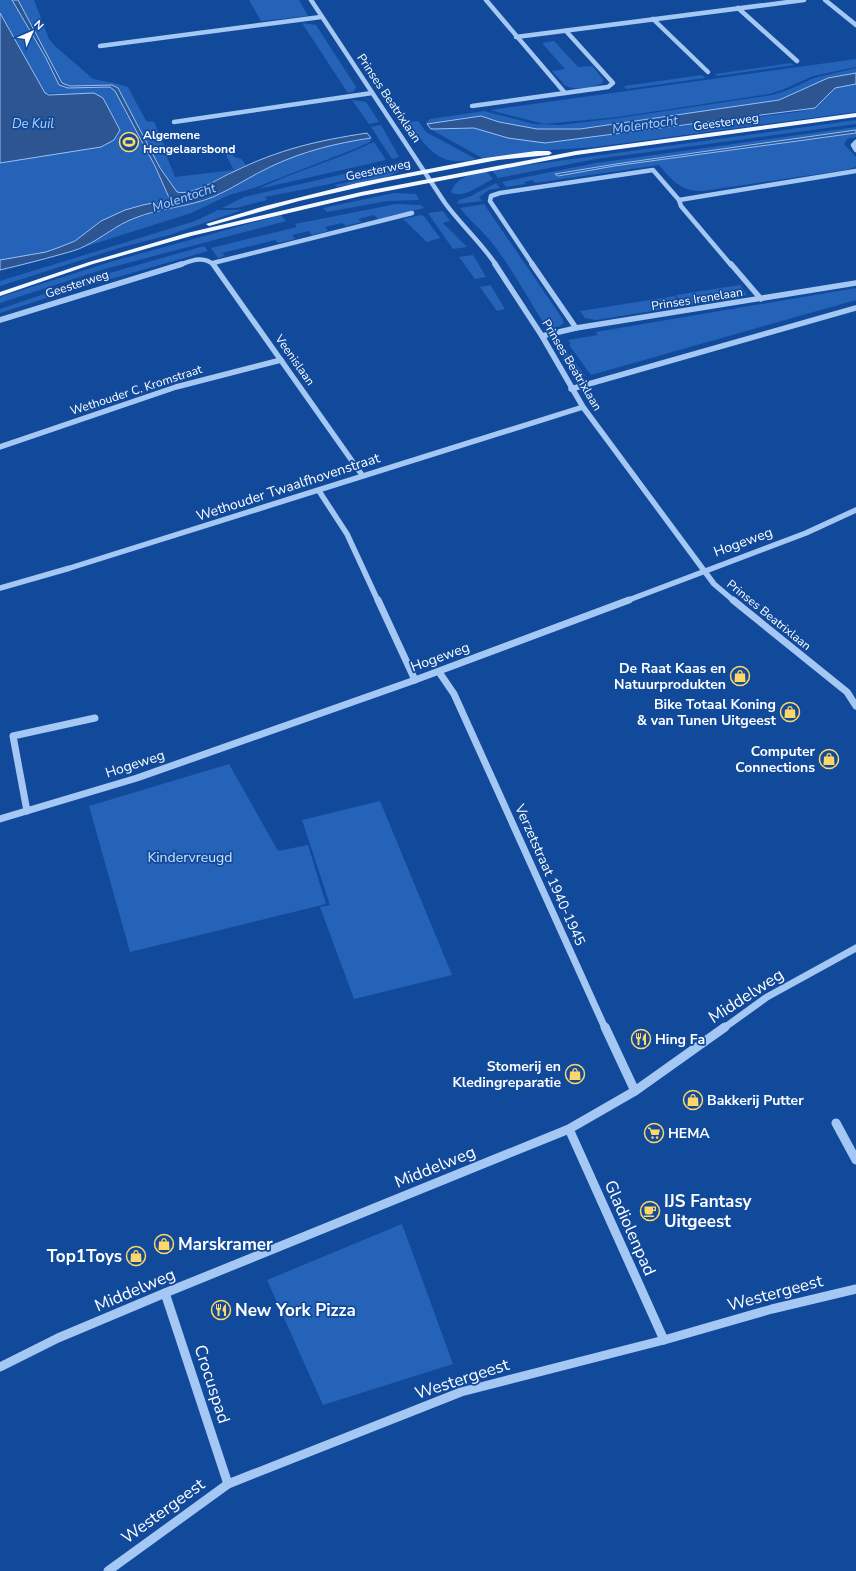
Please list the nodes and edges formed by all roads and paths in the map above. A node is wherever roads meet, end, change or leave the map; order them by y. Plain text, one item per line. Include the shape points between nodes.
1 (311, 0) edge
2 (486, 0) edge
3 (804, 0) edge
4 (825, 0) edge
5 (738, 8) junction
6 (321, 17) junction
7 (653, 19) junction
8 (856, 25) edge
9 (566, 31) junction
10 (516, 37) junction
11 (100, 46) dead end
12 (797, 61) dead end
13 (708, 72) dead end
14 (372, 93) junction
15 (565, 93) junction
16 (472, 106) dead end
17 (856, 115) edge
18 (174, 122) dead end
19 (856, 142) edge
20 (856, 150) edge
21 (576, 154) junction
22 (426, 171) junction
23 (856, 171) edge
24 (432, 180) junction
25 (679, 200) junction
26 (412, 213) dead end
27 (190, 234) junction
28 (207, 260) joint
29 (213, 263) junction
30 (856, 283) edge
31 (0, 294) edge
32 (761, 299) junction
33 (856, 308) edge
34 (0, 320) edge
35 (576, 328) junction
36 (542, 336) junction
37 (281, 360) junction
38 (571, 389) junction
39 (582, 407) junction
40 (0, 448) edge
41 (362, 475) junction
42 (319, 491) junction
43 (856, 510) edge
44 (705, 570) junction
45 (0, 588) edge
46 (439, 672) junction
47 (415, 680) junction
48 (856, 706) edge
49 (95, 718) dead end
50 (27, 811) junction
51 (0, 819) edge
52 (856, 948) edge
53 (635, 1091) junction
54 (836, 1123) dead end
55 (569, 1129) junction
56 (856, 1160) edge
57 (856, 1289) edge
58 (165, 1293) junction
59 (664, 1340) junction
60 (0, 1367) edge
61 (228, 1484) junction
62 (108, 1571) edge

1 - 6 street, Prinses Beatrixlaan
2 - 10 street
3 - 5 street
4 - 8 street
5 - 7 street
5 - 12 street
6 - 11 street
6 - 14 street, Prinses Beatrixlaan
7 - 9 street
7 - 13 street
9 - 10 street
9 - 15 street via 613,83 608,87
10 - 15 street
14 - 18 street
14 - 22 street, Prinses Beatrixlaan
15 - 16 street
17 - 21 main road, Geesterweg
19 - 20 street via 853,145
21 - 22 main road, Geesterweg via 537,153
21 - 24 main road, Geesterweg
22 - 24 street, Prinses Beatrixlaan
22 - 27 main road, Geesterweg via 273,204 208,224
23 - 25 street
24 - 27 main road, Geesterweg
24 - 36 street, Prinses Beatrixlaan via 463,226 487,251
25 - 32 street via 681,206
25 - 35 street, Prinses Beatrixlaan via 653,170 491,196 490,201
26 - 29 street
27 - 31 main road, Geesterweg via 91,263
28 - 29 street, Veenislaan
28 - 34 street, Geesterweg via 197,259 157,270
29 - 37 street, Veenislaan
30 - 32 street, Prinses Irenelaan
32 - 35 street, Prinses Irenelaan
33 - 38 street
35 - 36 street, Prinses Irenelaan
36 - 38 street, Prinses Beatrixlaan
37 - 40 street, Wethouder C. Kromstraat via 176,387
37 - 41 street, Veenislaan
38 - 39 street, Prinses Beatrixlaan
39 - 41 street, Wethouder Twaalfhovenstraat
39 - 44 street, Prinses Beatrixlaan
41 - 42 street, Wethouder Twaalfhovenstraat
42 - 45 street, Wethouder Twaalfhovenstraat
42 - 47 street via 347,534
43 - 44 street, Hogeweg via 806,533
44 - 46 street, Hogeweg
44 - 48 street, Prinses Beatrixlaan via 714,584 847,692
46 - 47 street, Hogeweg
46 - 53 street, Verzetstraat 1940-1945 via 454,694
47 - 50 street, Hogeweg via 137,778
49 - 50 street via 14,736
50 - 51 street, Hogeweg
52 - 53 street, Middelweg via 767,997
53 - 55 street, Middelweg
54 - 56 street
55 - 58 street, Middelweg
55 - 59 street, Gladiolenpad
57 - 59 street, Westergeest via 772,1309
58 - 60 street, Middelweg via 58,1338
58 - 61 street, Crocuspad
59 - 61 street, Westergeest via 461,1392
61 - 62 street, Westergeest

